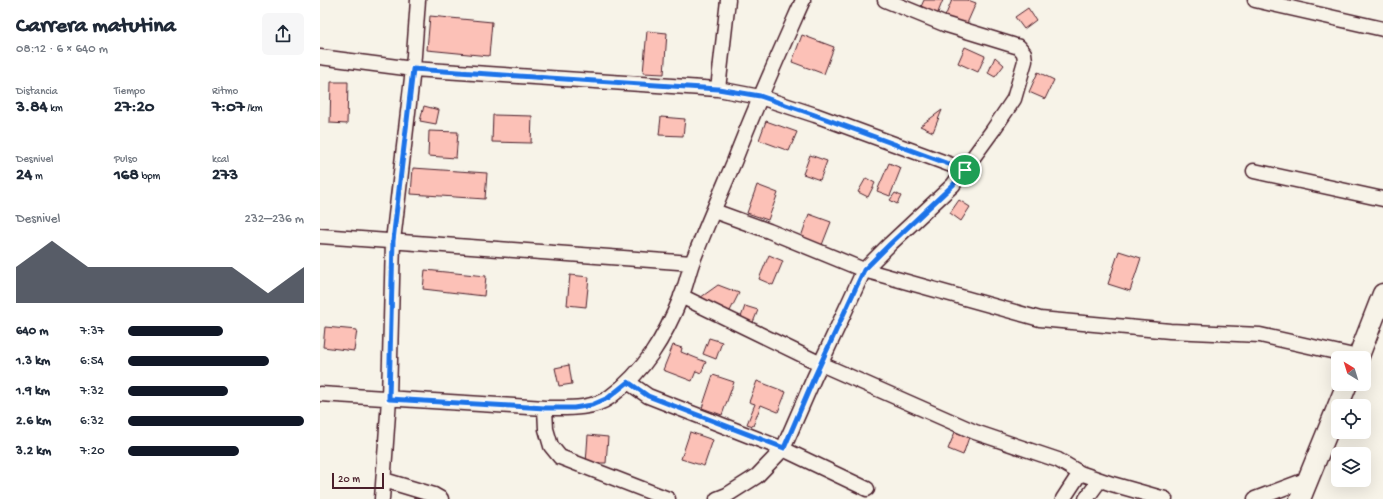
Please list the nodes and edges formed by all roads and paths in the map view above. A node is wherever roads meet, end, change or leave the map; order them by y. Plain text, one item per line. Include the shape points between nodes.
1 (418, 0) edge
2 (728, 0) edge
3 (803, 0) edge
4 (885, 0) edge
5 (1255, 0) edge
6 (1383, 29) edge
7 (320, 57) edge
8 (413, 69) junction
9 (718, 89) junction
10 (760, 96) junction
11 (965, 170) junction
12 (1254, 170) dead end
13 (1383, 200) edge
14 (714, 211) junction
15 (320, 236) edge
16 (393, 241) junction
17 (692, 263) junction
18 (864, 270) junction
19 (1383, 294) edge
20 (682, 296) junction
21 (1361, 351) edge
22 (1331, 352) edge
23 (821, 364) junction
24 (628, 382) junction
25 (1343, 391) edge
26 (320, 394) edge
27 (389, 399) junction
28 (545, 408) junction
29 (784, 448) junction
30 (1080, 473) junction
31 (1308, 479) junction
32 (384, 480) junction
33 (1100, 480) junction
34 (867, 489) dead end
35 (382, 499) edge
36 (441, 499) edge
37 (668, 499) edge
38 (716, 499) edge
39 (1063, 499) edge
40 (1086, 499) edge
41 (1165, 499) edge
42 (1255, 499) edge
43 (1300, 499) edge

1 - 8 street
2 - 9 street
3 - 10 street
4 - 11 street via 944,24 1019,47 1024,53 1025,61 1014,99
5 - 6 street
7 - 8 street
8 - 9 street
8 - 16 street
9 - 10 street
10 - 11 street
10 - 14 street
11 - 18 street via 953,185
12 - 13 street
14 - 17 street
14 - 18 street
15 - 16 street
16 - 17 street
16 - 27 street
17 - 20 street
18 - 22 street via 1040,319 1260,335
18 - 23 street
19 - 21 street
20 - 23 street
20 - 24 street via 666,332 646,364
23 - 29 street
23 - 30 street via 975,432 1058,460
24 - 28 street via 608,398 592,405
24 - 29 street via 648,396
25 - 31 street
26 - 27 street
27 - 28 street
27 - 32 street
28 - 37 street via 546,429 551,446 560,456
29 - 34 street
29 - 38 street via 757,476 727,496
30 - 33 street
30 - 39 street
31 - 42 street
31 - 43 street
32 - 35 street
32 - 36 street
33 - 40 street
33 - 41 street

